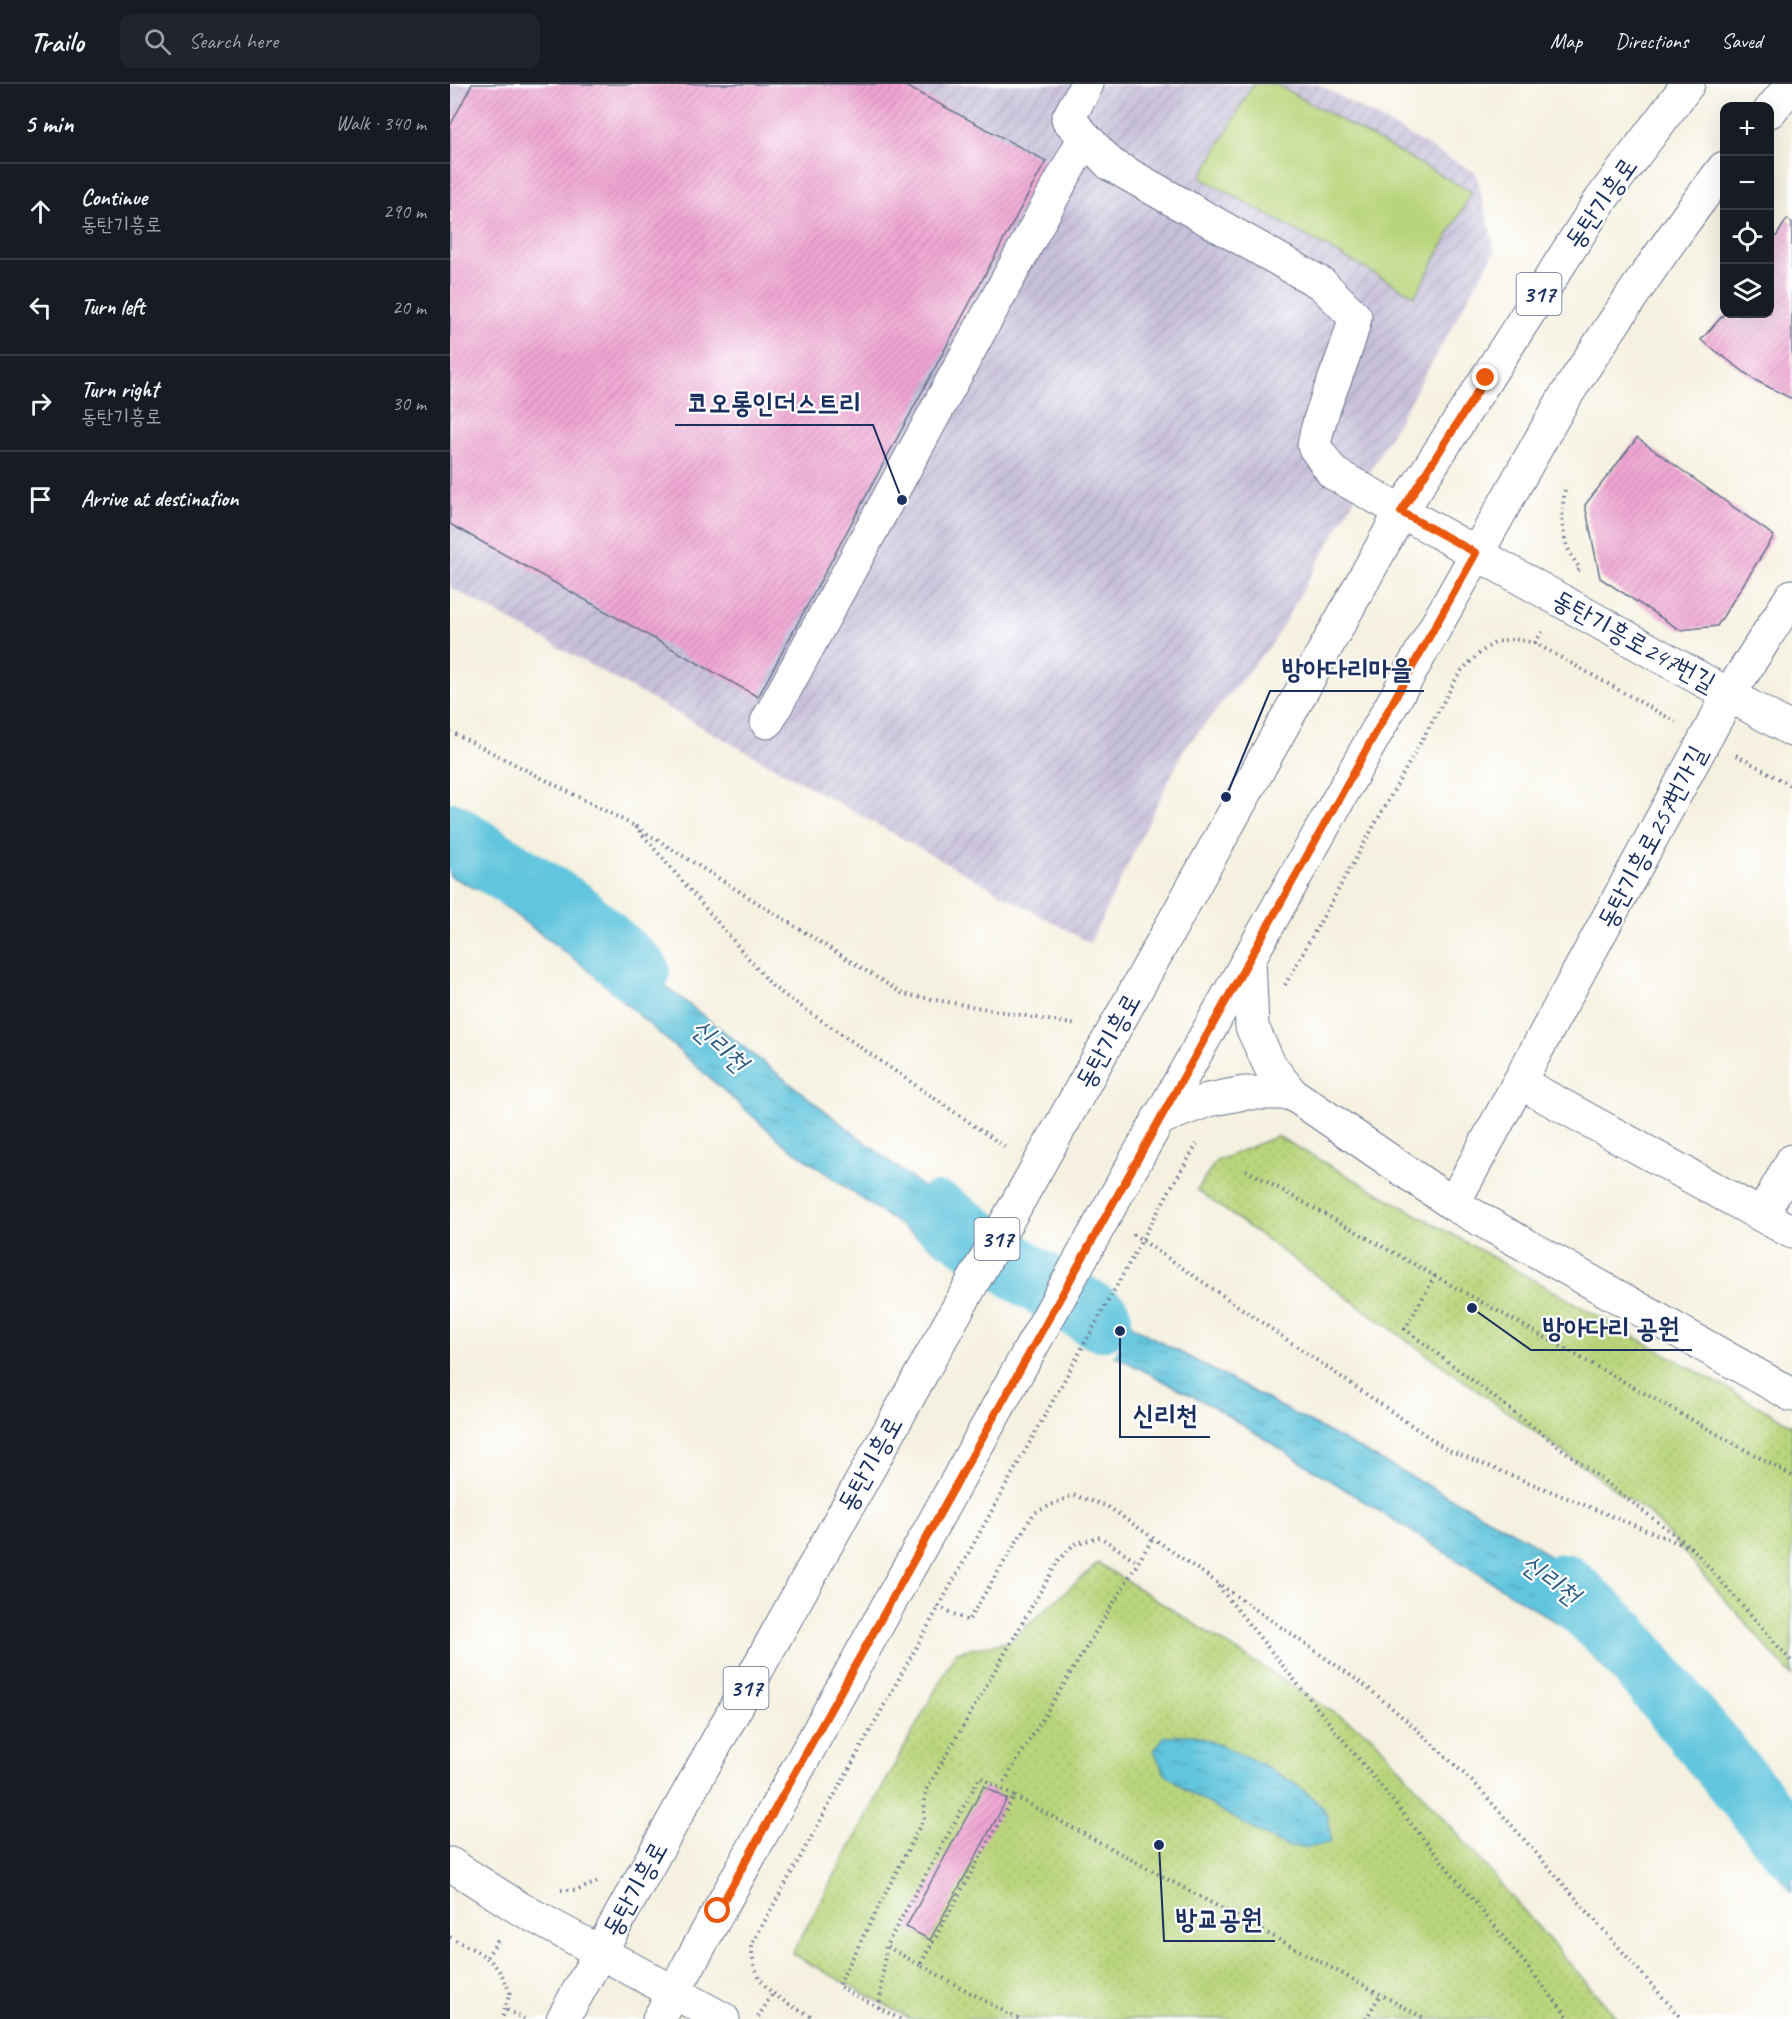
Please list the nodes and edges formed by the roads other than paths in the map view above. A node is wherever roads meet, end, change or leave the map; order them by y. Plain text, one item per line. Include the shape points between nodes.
1 (1087, 84) edge
2 (1688, 84) edge
3 (1792, 84) edge
4 (1774, 106) edge
5 (1085, 137) junction
6 (1720, 174) edge
7 (1401, 512) junction
8 (1476, 553) junction
9 (1792, 596) edge
10 (1729, 695) junction
11 (767, 722) dead end
12 (1792, 730) edge
13 (1249, 958) junction
14 (1519, 1082) junction
15 (1291, 1093) junction
16 (1158, 1119) junction
17 (1792, 1161) edge
18 (1453, 1204) junction
19 (1762, 1215) junction
20 (1792, 1232) edge
21 (1792, 1395) edge
22 (450, 1864) edge
23 (600, 1952) junction
24 (666, 2005) edge
25 (563, 2019) edge
26 (723, 2019) edge

1 - 5 main road via 1068,119
2 - 7 main road, 동탄기흥로 / 317 via 1599,201
3 - 4 main road
5 - 7 main road, 동탄기흥로247번길 via 1110,164 1322,284 1355,317 1318,420 1314,446 1333,473
5 - 11 main road
6 - 8 main road via 1616,317 1563,400
7 - 8 main road, 동탄기흥로247번길
7 - 23 main road, 동탄기흥로 / 317, bridge
8 - 10 main road, 동탄기흥로247번길
8 - 13 main road
9 - 10 main road, 동탄기흥로257번가길
10 - 12 main road, 동탄기흥로247번길
10 - 14 main road, 동탄기흥로257번가길
13 - 15 main road via 1252,1027 1270,1066
13 - 16 main road
14 - 18 main road, 동탄기흥로257번가길
14 - 19 main road
15 - 16 main road via 1244,1093 1208,1100
15 - 18 main road
16 - 24 main road, bridge
17 - 19 main road
18 - 21 main road
19 - 20 main road
22 - 23 main road via 519,1908
23 - 24 main road
23 - 25 main road, 동탄기흥로 / 317
24 - 26 main road

